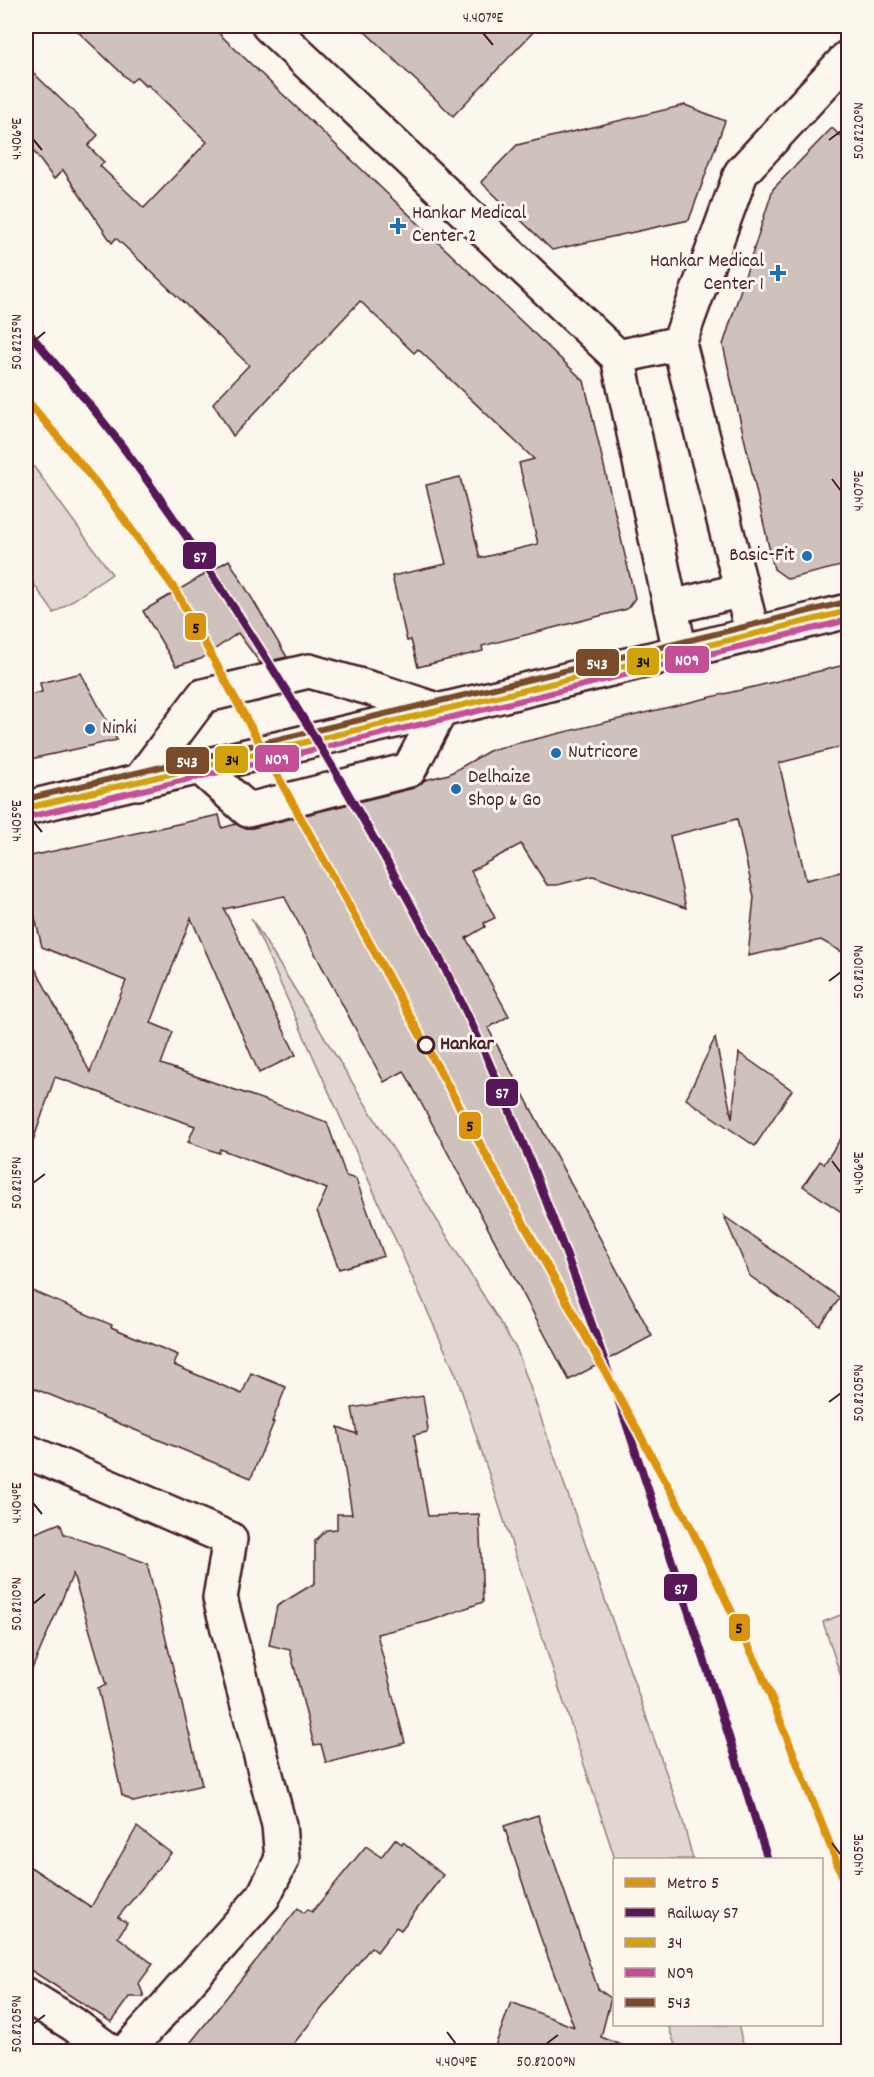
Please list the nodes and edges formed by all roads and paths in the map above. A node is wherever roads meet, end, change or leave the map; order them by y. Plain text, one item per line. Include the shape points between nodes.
1 (270, 26) edge
2 (849, 57) edge
3 (679, 343) junction
4 (618, 357) junction
5 (730, 593) dead end
6 (687, 603) dead end
7 (849, 611) edge
8 (753, 635) junction
9 (680, 652) junction
10 (441, 711) junction
11 (201, 768) junction
12 (138, 783) junction
13 (26, 808) edge
14 (26, 1451) edge
15 (26, 1995) edge
16 (111, 2052) edge
17 (126, 2052) edge

1 - 4 street
2 - 3 street via 741,172
3 - 4 street
3 - 8 street
4 - 9 street
5 - 6 street
7 - 8 street
8 - 9 street
9 - 10 street
10 - 11 street
10 - 11 street via 409,770 248,810
10 - 12 street via 309,671 203,696
11 - 12 street
12 - 13 street
14 - 17 street via 231,1539 220,1598 279,1825 282,1859 263,1897
15 - 16 street

